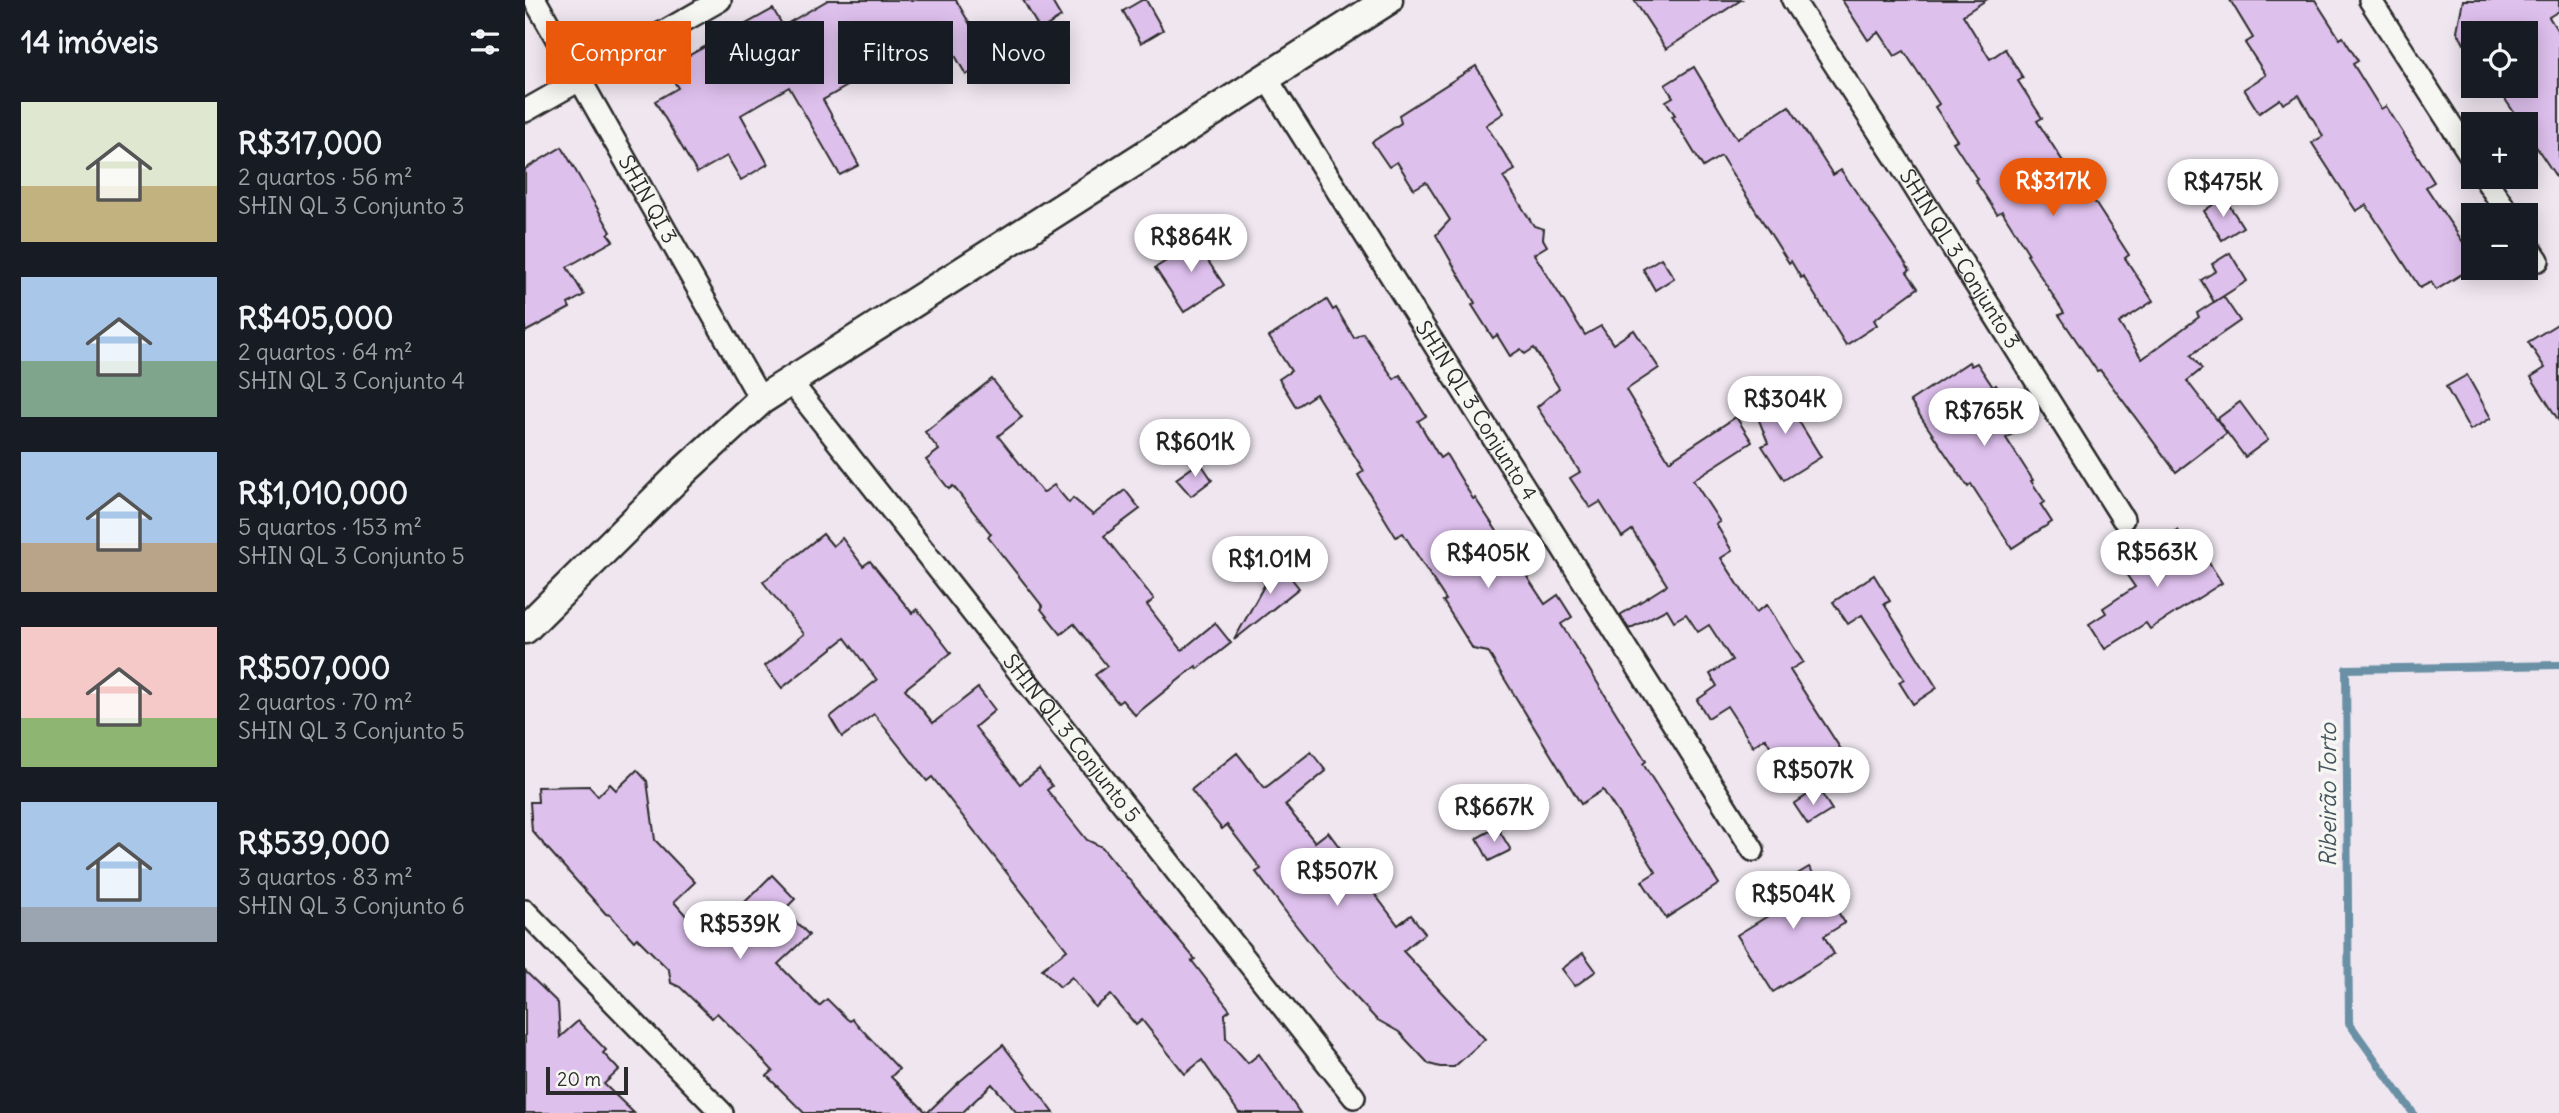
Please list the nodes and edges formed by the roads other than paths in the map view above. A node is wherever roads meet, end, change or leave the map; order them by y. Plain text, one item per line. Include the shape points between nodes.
1 (535, 0) edge
2 (720, 0) edge
3 (1388, 0) edge
4 (1793, 0) edge
5 (2370, 0) edge
6 (547, 21) edge
7 (683, 21) edge
8 (1267, 79) junction
9 (571, 84) edge
10 (584, 84) edge
11 (525, 111) edge
12 (2461, 140) edge
13 (790, 381) junction
14 (761, 400) junction
15 (2123, 519) dead end
16 (525, 629) edge
17 (1753, 850) dead end
18 (525, 911) edge
19 (1354, 1097) dead end
20 (722, 1113) edge

1 - 6 street, SHIN QI 3
2 - 7 street
3 - 8 street
4 - 15 street, SHIN QL 3 Conjunto 3
5 - 12 street
8 - 13 street
8 - 17 street, SHIN QL 3 Conjunto 4
9 - 11 street
10 - 14 street, SHIN QI 3
13 - 14 street
13 - 19 street, SHIN QL 3 Conjunto 5
14 - 16 street
18 - 20 street

